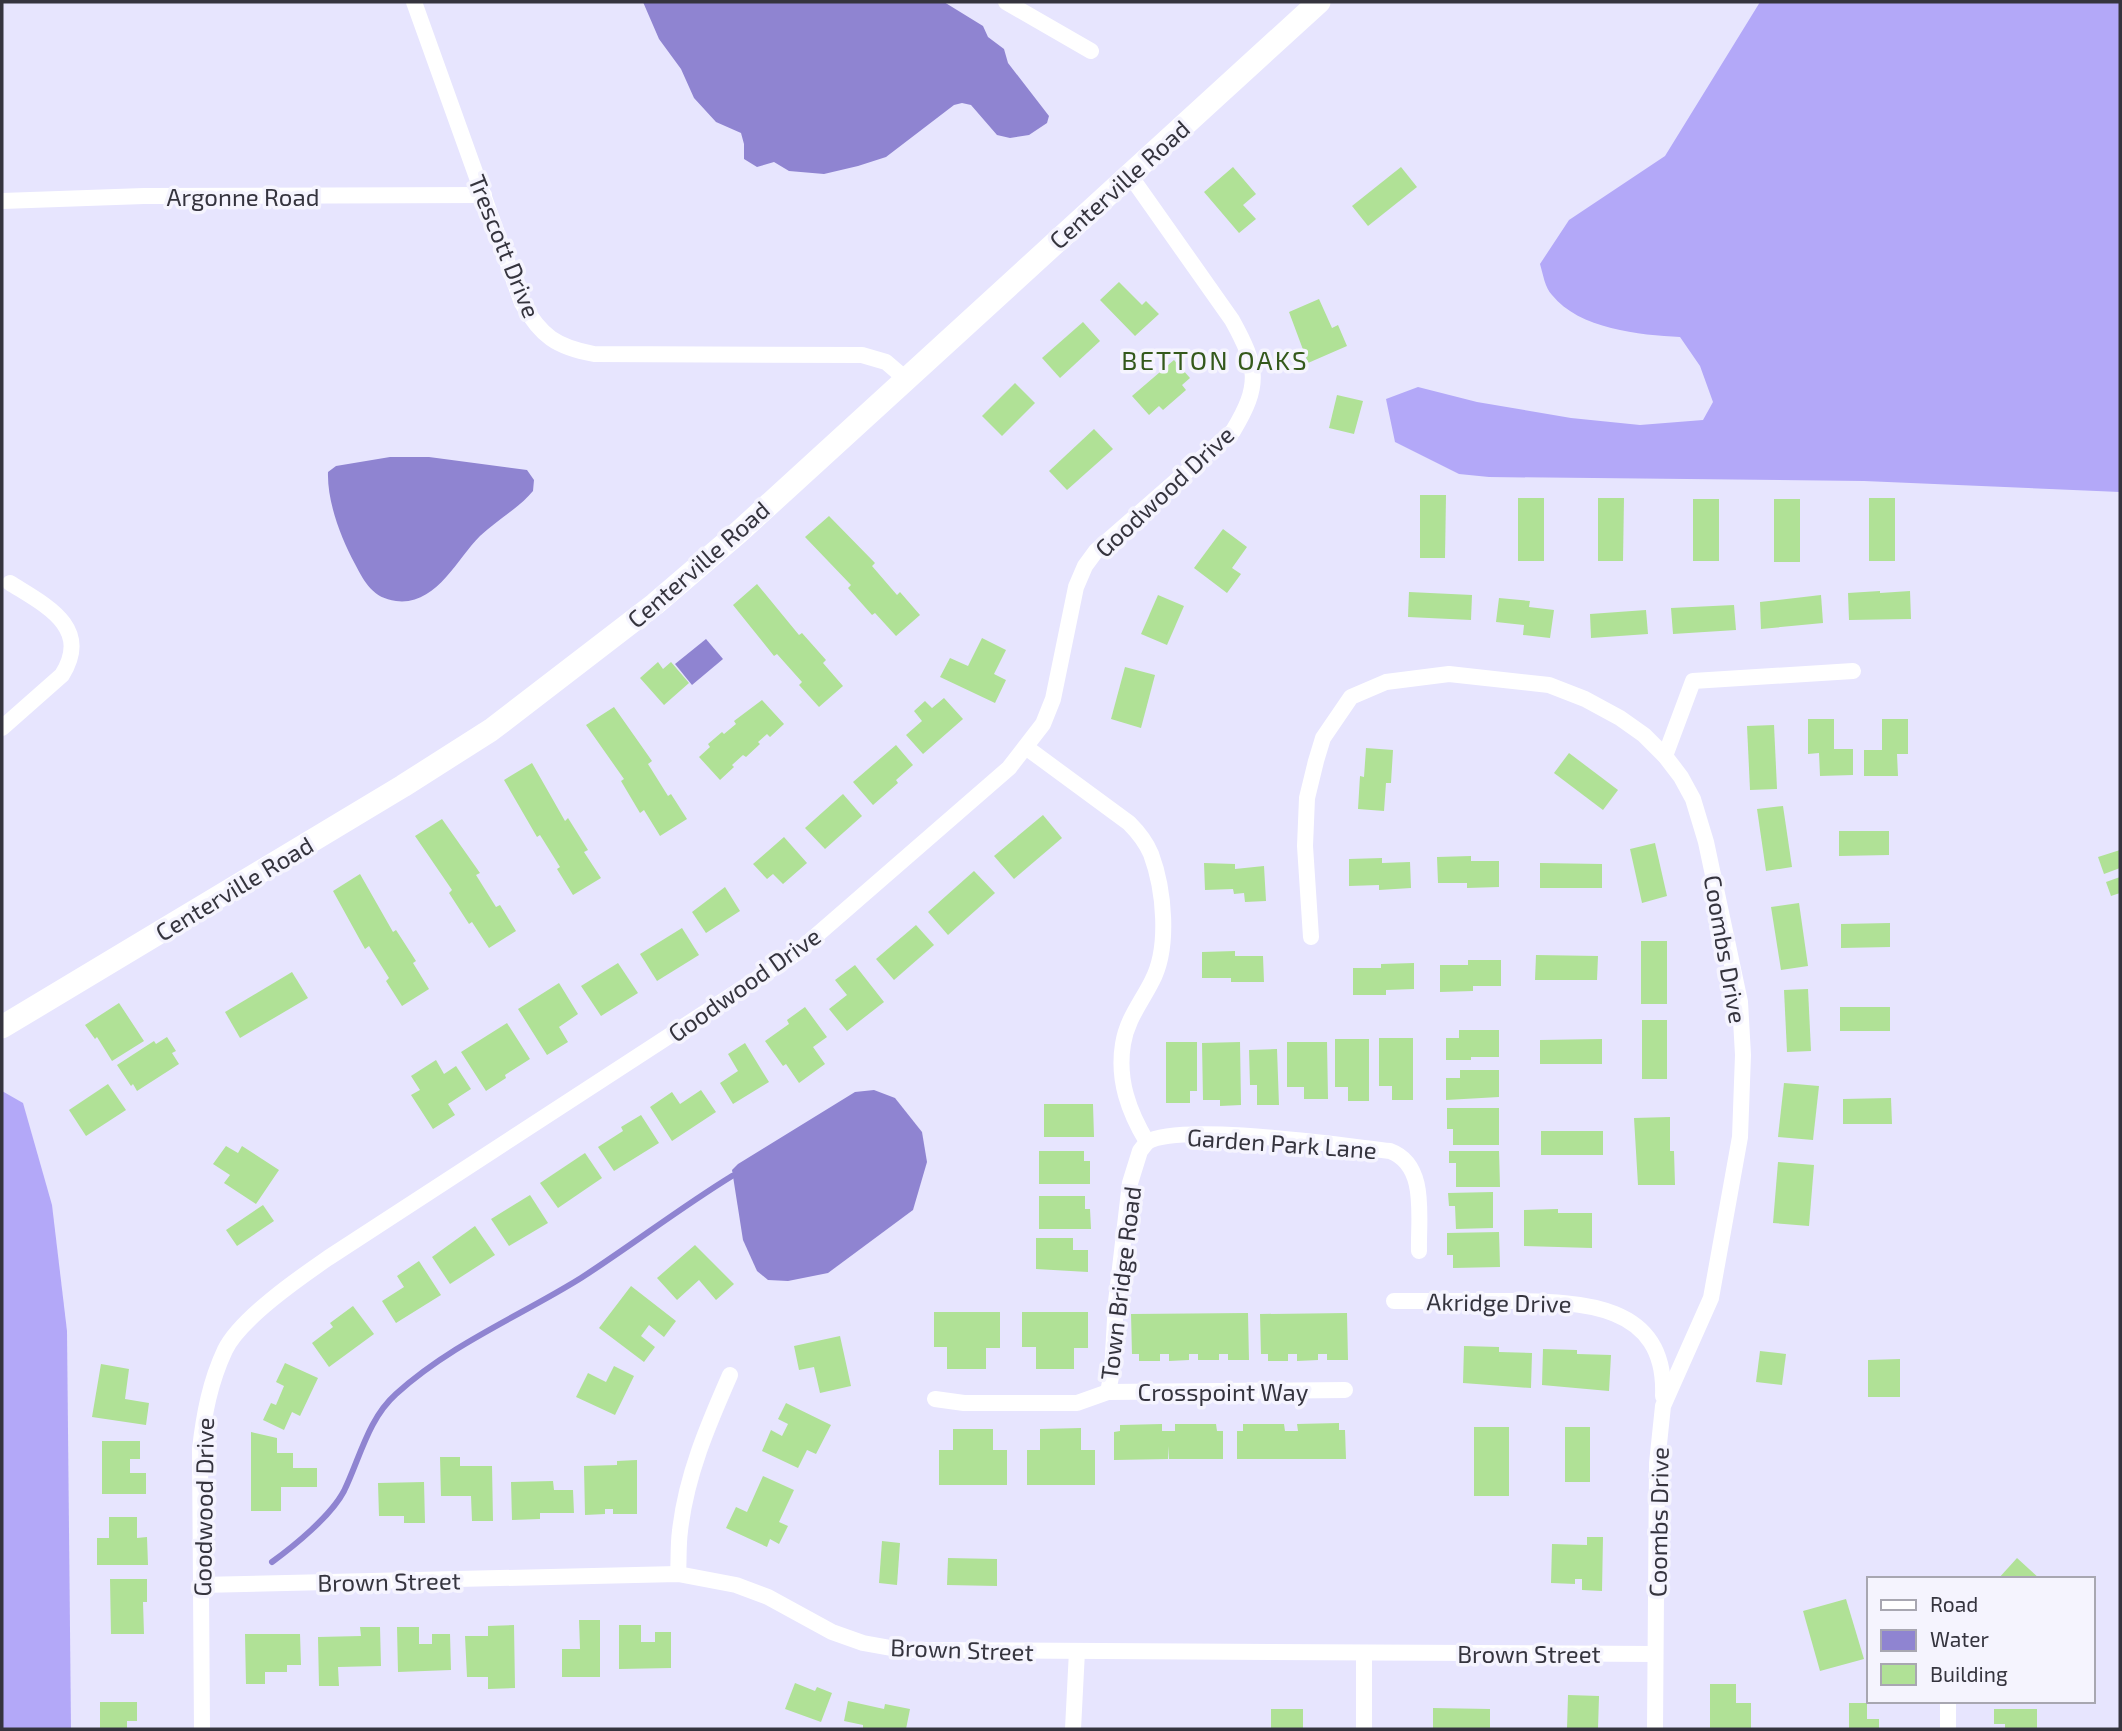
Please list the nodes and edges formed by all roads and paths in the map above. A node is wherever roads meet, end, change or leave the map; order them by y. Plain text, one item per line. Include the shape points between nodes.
1 (414, 2) edge
2 (1006, 2) edge
3 (1319, 2) edge
4 (1091, 51) dead end
5 (1129, 174) junction
6 (484, 195) junction
7 (2, 201) edge
8 (907, 380) junction
9 (10, 583) dead end
10 (1853, 671) dead end
11 (2, 728) edge
12 (1027, 748) junction
13 (1665, 756) junction
14 (1311, 937) dead end
15 (2, 1027) edge
16 (1147, 1142) junction
17 (1419, 1251) dead end
18 (1394, 1301) dead end
19 (730, 1375) dead end
20 (1345, 1390) dead end
21 (1108, 1392) junction
22 (935, 1399) dead end
23 (1663, 1406) junction
24 (678, 1574) junction
25 (200, 1585) junction
26 (1077, 1651) junction
27 (1364, 1653) junction
28 (1655, 1654) junction
29 (1948, 1703) edge
30 (202, 1729) edge
31 (1073, 1729) edge
32 (1364, 1729) edge
33 (1655, 1729) edge
34 (1948, 1729) edge

1 - 6 street, Trescott Drive
2 - 4 street
3 - 5 main road, Centerville Road
5 - 8 main road, Centerville Road
5 - 12 street, Goodwood Drive via 1232,320 1251,362 1253,386 1233,432 1096,551 1085,566 1076,587 1054,699
6 - 7 street, Argonne Road
6 - 8 street, Trescott Drive via 522,303 536,327 573,350 594,354 862,355 886,362
8 - 15 main road, Centerville Road via 655,604 491,730
9 - 11 street via 56,612 72,638 72,650 62,675
10 - 13 street via 1693,681
12 - 16 street via 1129,823 1150,853 1160,886 1160,960 1128,1021 1122,1046 1126,1098
12 - 25 street, Goodwood Drive via 795,954 328,1258 249,1321 226,1348 206,1405 200,1449
13 - 14 street, Coombs Drive via 1620,719 1549,685 1449,674 1386,682 1351,697 1323,738 1307,799
13 - 23 street, Coombs Drive via 1693,799 1706,842 1740,1002 1743,1055 1740,1137 1712,1298
16 - 17 street, Garden Park Lane via 1184,1134 1240,1136 1390,1151 1402,1156 1415,1176
16 - 21 street, Town Bridge Road via 1130,1183
18 - 23 street, Akridge Drive via 1583,1304 1626,1319 1647,1337 1660,1357
19 - 24 street via 696,1460 680,1532
20 - 21 street, Crosspoint Way
21 - 22 street, Crosspoint Way via 1077,1403
23 - 28 street, Coombs Drive via 1657,1463
24 - 25 street, Brown Street
24 - 26 street, Brown Street via 736,1585 863,1643 921,1651
25 - 30 street, Goodwood Drive
26 - 27 street, Brown Street
26 - 31 street
27 - 28 street, Brown Street
27 - 32 street
28 - 33 street, Coombs Drive
29 - 34 street

